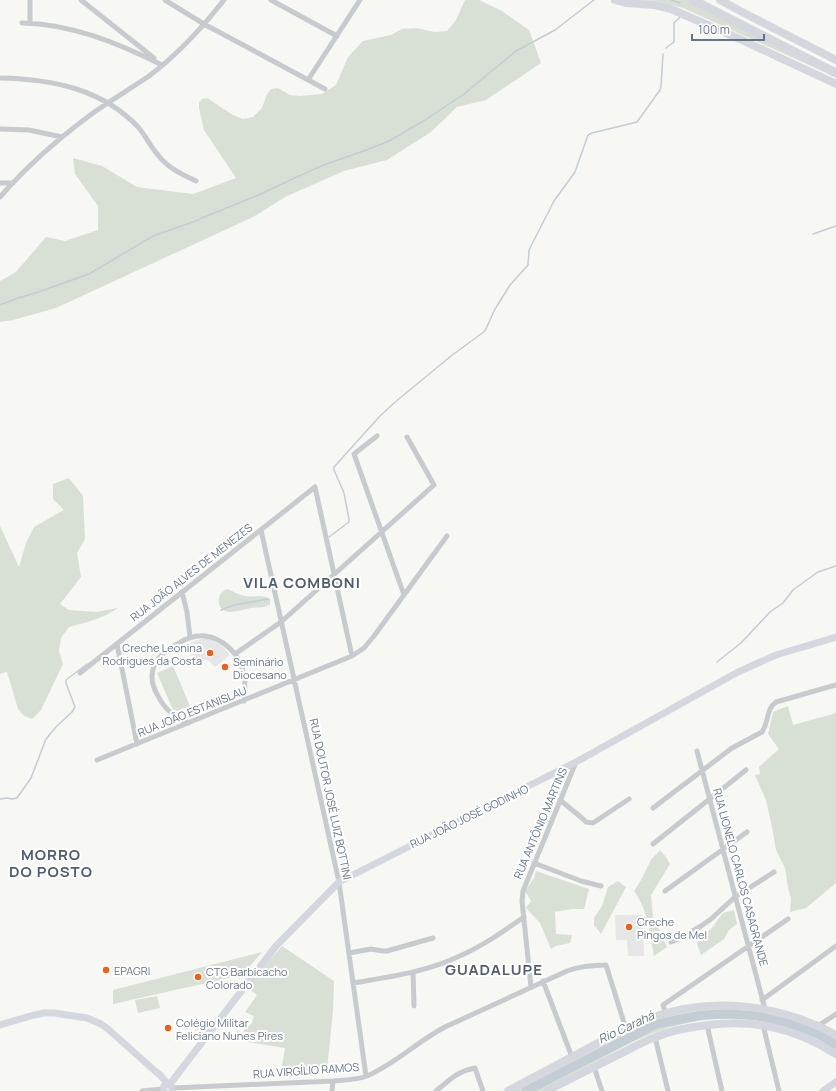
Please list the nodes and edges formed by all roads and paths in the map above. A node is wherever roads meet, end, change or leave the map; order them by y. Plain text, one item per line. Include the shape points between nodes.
1 (30, 0) edge
2 (81, 0) edge
3 (165, 0) edge
4 (224, 0) edge
5 (271, 0) edge
6 (360, 0) edge
7 (615, 0) edge
8 (693, 0) edge
9 (720, 0) edge
10 (22, 23) dead end
11 (30, 23) junction
12 (204, 24) junction
13 (337, 36) junction
14 (836, 60) edge
15 (162, 65) junction
16 (836, 73) edge
17 (0, 78) edge
18 (308, 80) junction
19 (836, 84) edge
20 (325, 89) dead end
21 (108, 103) junction
22 (0, 129) edge
23 (62, 137) junction
24 (196, 181) dead end
25 (0, 183) edge
26 (12, 183) junction
27 (0, 197) edge
28 (377, 436) dead end
29 (407, 437) dead end
30 (261, 530) junction
31 (382, 532) junction
32 (447, 536) dead end
33 (334, 574) junction
34 (182, 592) junction
35 (404, 595) junction
36 (281, 622) junction
37 (190, 637) junction
38 (836, 637) edge
39 (117, 644) junction
40 (235, 654) junction
41 (352, 656) junction
42 (80, 673) dead end
43 (294, 681) junction
44 (836, 685) edge
45 (244, 701) junction
46 (189, 723) junction
47 (137, 744) junction
48 (697, 751) dead end
49 (97, 760) dead end
50 (576, 762) junction
51 (702, 770) junction
52 (746, 770) dead end
53 (630, 799) dead end
54 (710, 799) junction
55 (560, 800) junction
56 (653, 808) dead end
57 (747, 832) dead end
58 (654, 844) dead end
59 (723, 849) junction
60 (534, 863) junction
61 (774, 872) dead end
62 (339, 882) junction
63 (601, 886) dead end
64 (665, 891) dead end
65 (736, 897) junction
66 (524, 917) junction
67 (788, 919) dead end
68 (433, 938) dead end
69 (671, 942) dead end
70 (748, 946) junction
71 (836, 946) edge
72 (349, 953) junction
73 (413, 972) junction
74 (543, 981) junction
75 (353, 983) junction
76 (531, 987) junction
77 (762, 1000) junction
78 (414, 1006) dead end
79 (765, 1009) junction
80 (666, 1014) junction
81 (836, 1014) edge
82 (0, 1025) edge
83 (707, 1025) junction
84 (764, 1025) junction
85 (818, 1026) junction
86 (626, 1029) junction
87 (836, 1035) edge
88 (655, 1037) junction
89 (836, 1054) edge
90 (572, 1057) junction
91 (594, 1067) junction
92 (366, 1076) junction
93 (333, 1081) junction
94 (836, 1082) edge
95 (168, 1088) edge
96 (155, 1090) edge
97 (142, 1091) edge
98 (332, 1091) edge
99 (436, 1091) edge
100 (483, 1091) edge
101 (508, 1091) edge
102 (547, 1091) edge
103 (602, 1091) edge
104 (668, 1091) edge
105 (722, 1091) edge
106 (779, 1091) edge
107 (823, 1091) edge

1 - 11 street
2 - 15 street
3 - 12 street
4 - 12 street
5 - 13 street
6 - 13 street
7 - 19 main road via 671,9
8 - 16 highway
9 - 14 main road
10 - 11 street
11 - 15 street via 93,35
12 - 15 street
12 - 18 street
13 - 18 street
15 - 21 street
17 - 21 street via 50,82 79,89
18 - 20 street
21 - 23 street
21 - 24 street via 132,121 167,164
22 - 23 street via 29,130
23 - 26 street
25 - 26 street
26 - 27 street
28 - 31 street via 354,454
29 - 31 street via 434,485
30 - 33 street, RUA JOÃO ALVES DE MENEZES via 315,487
30 - 34 street, RUA JOÃO ALVES DE MENEZES
30 - 36 street, RUA DOUTOR JOSÉ LUIZ BOTTINI
31 - 33 street
31 - 35 street
32 - 35 street, RUA JOÃO ESTANISLAU
33 - 36 street
33 - 41 street
34 - 37 street
34 - 39 street, RUA JOÃO ALVES DE MENEZES
35 - 41 street, RUA JOÃO ESTANISLAU via 369,642
36 - 40 street
36 - 43 street, RUA DOUTOR JOSÉ LUIZ BOTTINI
37 - 40 street via 211,638 224,644
37 - 46 street via 159,657 154,664 152,676 155,692 165,708
38 - 50 street, RUA JOÃO JOSÉ GODINHO via 787,651 744,669
39 - 42 street, RUA JOÃO ALVES DE MENEZES
39 - 47 street
40 - 45 street via 244,672
41 - 43 street, RUA JOÃO ESTANISLAU
43 - 45 street, RUA JOÃO ESTANISLAU
43 - 62 street, RUA DOUTOR JOSÉ LUIZ BOTTINI
44 - 51 street via 776,702 768,713 762,732 732,748
45 - 46 street, RUA JOÃO ESTANISLAU
46 - 47 street, RUA JOÃO ESTANISLAU
47 - 49 street, RUA JOÃO ESTANISLAU
48 - 51 street, RUA LIONELO CARLOS CASAGRANDE
50 - 55 street, RUA ANTÔNIO MARTINS
50 - 62 street, RUA JOÃO JOSÉ GODINHO
51 - 54 street, RUA LIONELO CARLOS CASAGRANDE
51 - 56 street
52 - 54 street
53 - 55 street via 593,823 586,822
54 - 58 street
54 - 59 street, RUA LIONELO CARLOS CASAGRANDE
55 - 60 street, RUA ANTÔNIO MARTINS
57 - 59 street
59 - 64 street
59 - 65 street, RUA LIONELO CARLOS CASAGRANDE
60 - 63 street
60 - 66 street, RUA ANTÔNIO MARTINS via 523,891
61 - 65 street
62 - 72 street, RUA DOUTOR JOSÉ LUIZ BOTTINI
62 - 95 street, RUA JOÃO JOSÉ GODINHO via 276,946
65 - 69 street via 701,926
65 - 70 street, RUA LIONELO CARLOS CASAGRANDE
66 - 73 street via 462,956
66 - 76 street, RUA ANTÔNIO MARTINS
67 - 70 street
68 - 72 street via 387,951 371,949
70 - 77 street, RUA LIONELO CARLOS CASAGRANDE
70 - 80 street via 663,1005
71 - 77 street
72 - 75 street, RUA DOUTOR JOSÉ LUIZ BOTTINI
73 - 75 street
73 - 78 street
74 - 76 street, RUA VIRGÍLIO RAMOS
74 - 86 street, RUA VIRGÍLIO RAMOS via 580,967 606,965
74 - 90 street
75 - 92 street, RUA DOUTOR JOSÉ LUIZ BOTTINI
76 - 92 street, RUA VIRGÍLIO RAMOS via 438,1031 397,1059
77 - 79 street, RUA LIONELO CARLOS CASAGRANDE
79 - 80 main road via 720,1005
79 - 85 main road
80 - 86 main road
81 - 85 street
82 - 95 street via 44,1013 87,1018 108,1029 155,1071 156,1076
83 - 84 main road via 733,1022
83 - 88 main road via 680,1029
83 - 105 street
84 - 89 main road via 813,1040
84 - 106 street
85 - 87 main road
86 - 90 main road
88 - 91 main road
88 - 104 street
90 - 101 main road
91 - 102 main road
91 - 103 street
92 - 93 street, RUA VIRGÍLIO RAMOS
93 - 95 street, RUA VIRGÍLIO RAMOS
93 - 98 street
94 - 107 street
95 - 96 street, RUA VIRGÍLIO RAMOS
96 - 97 street, RUA VIRGÍLIO RAMOS
99 - 100 street via 455,1075 475,1068

